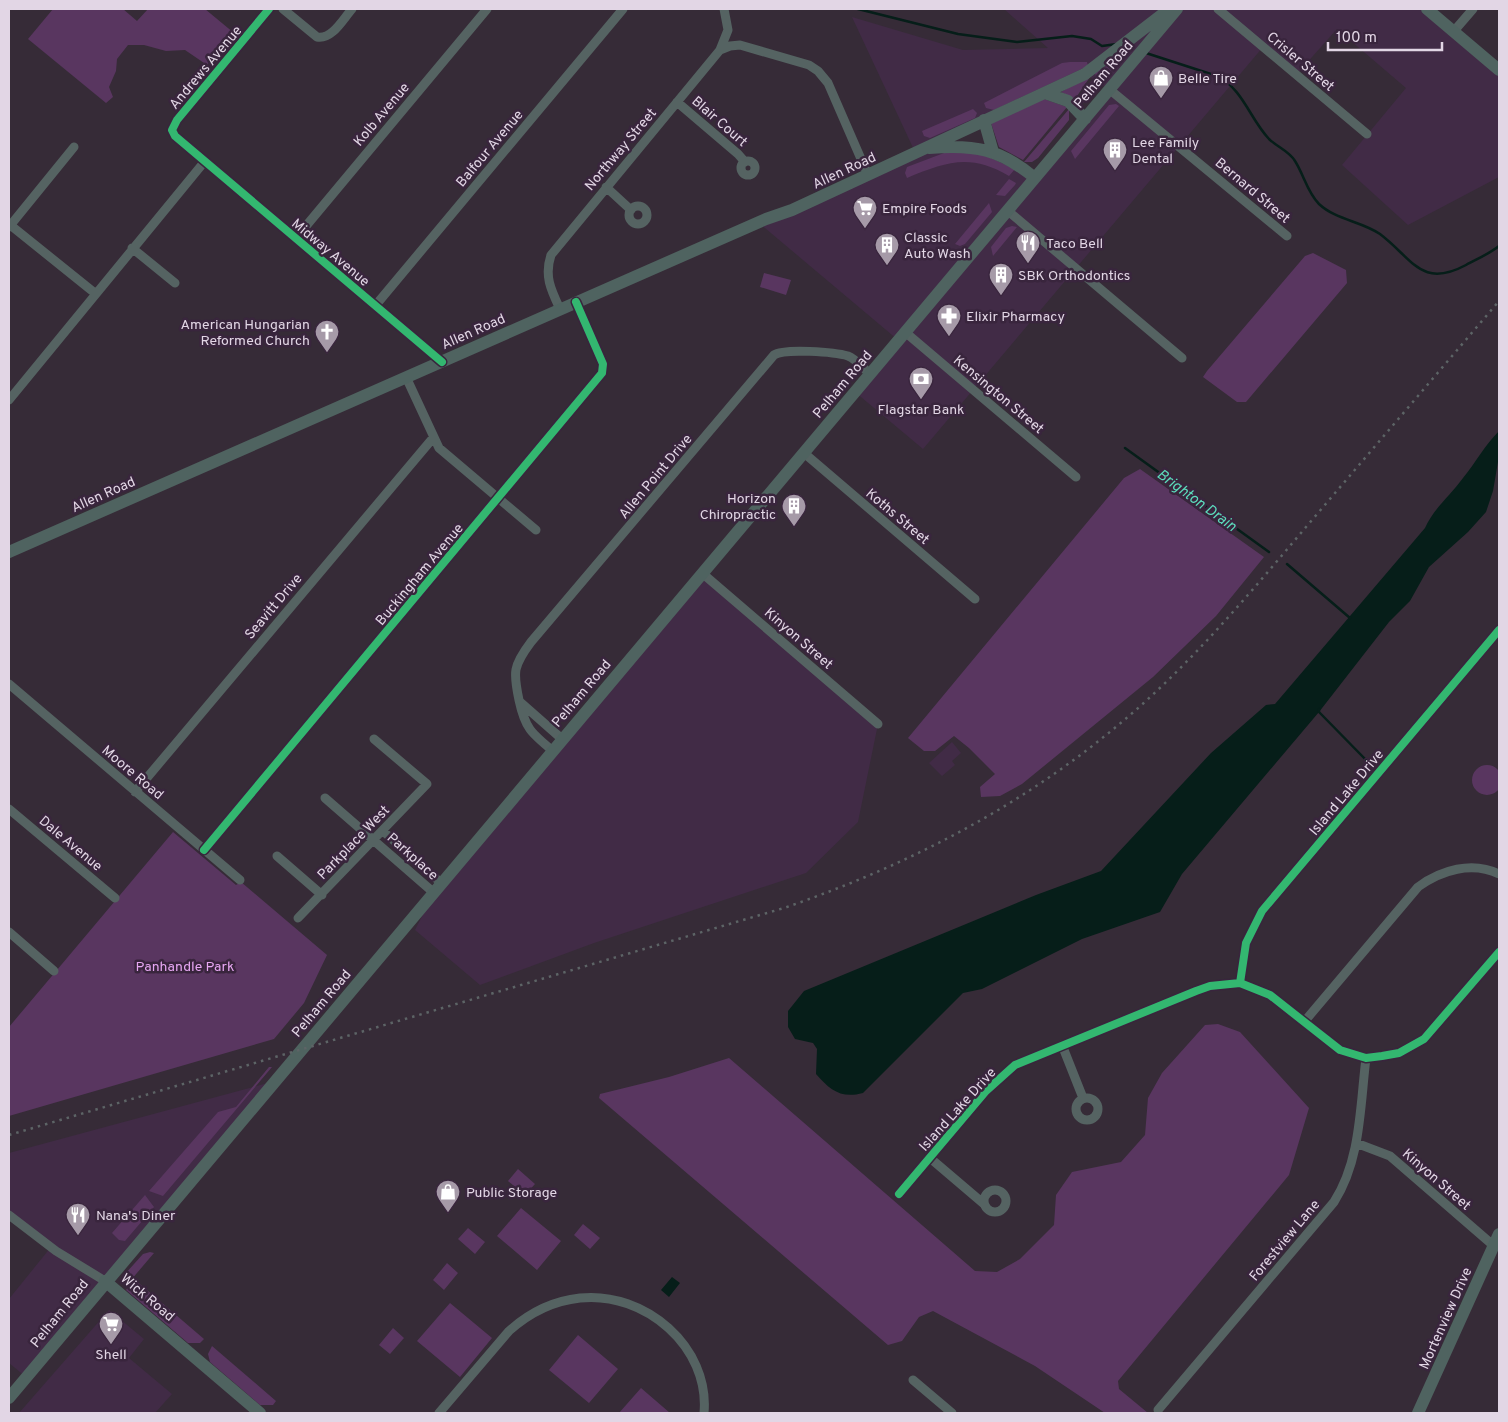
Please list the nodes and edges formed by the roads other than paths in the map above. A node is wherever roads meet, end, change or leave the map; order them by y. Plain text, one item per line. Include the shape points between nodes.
1 (269, 9) edge
2 (283, 9) edge
3 (352, 9) edge
4 (487, 9) edge
5 (623, 9) edge
6 (724, 9) edge
7 (1170, 9) edge
8 (1177, 9) edge
9 (1218, 9) edge
10 (1427, 9) edge
11 (1473, 9) edge
12 (1454, 31) junction
13 (720, 50) junction
14 (1499, 70) edge
15 (1109, 89) junction
16 (1045, 93) junction
17 (677, 102) junction
18 (1085, 119) junction
19 (984, 120) junction
20 (1367, 134) dead end
21 (74, 147) dead end
22 (922, 149) junction
23 (994, 152) junction
24 (205, 161) junction
25 (745, 162) dead end
26 (868, 175) junction
27 (1036, 178) junction
28 (606, 187) junction
29 (631, 210) dead end
30 (1008, 211) junction
31 (9, 226) edge
32 (1287, 236) dead end
33 (296, 238) junction
34 (132, 248) junction
35 (175, 283) dead end
36 (96, 294) junction
37 (576, 302) junction
38 (375, 306) junction
39 (560, 309) junction
40 (905, 332) junction
41 (1182, 358) dead end
42 (442, 362) junction
43 (870, 374) junction
44 (406, 377) junction
45 (9, 400) edge
46 (433, 438) junction
47 (804, 453) junction
48 (1076, 477) dead end
49 (498, 499) junction
50 (536, 530) dead end
51 (9, 552) edge
52 (702, 574) junction
53 (975, 599) dead end
54 (1499, 630) edge
55 (9, 684) edge
56 (520, 702) junction
57 (878, 724) dead end
58 (374, 739) dead end
59 (562, 739) junction
60 (552, 751) junction
61 (135, 792) junction
62 (326, 798) dead end
63 (9, 808) edge
64 (383, 831) junction
65 (375, 840) junction
66 (204, 850) junction
67 (277, 856) dead end
68 (1499, 874) edge
69 (240, 880) dead end
70 (437, 888) junction
71 (322, 895) junction
72 (115, 898) dead end
73 (298, 918) dead end
74 (9, 932) edge
75 (1499, 952) edge
76 (54, 971) dead end
77 (1240, 983) junction
78 (1304, 1022) junction
79 (1062, 1045) junction
80 (1366, 1058) junction
81 (1083, 1098) dead end
82 (1356, 1143) junction
83 (930, 1158) junction
84 (899, 1194) dead end
85 (984, 1204) dead end
86 (9, 1215) edge
87 (1497, 1240) edge
88 (105, 1281) junction
89 (912, 1380) dead end
90 (9, 1398) edge
91 (1158, 1410) dead end
92 (252, 1411) edge
93 (439, 1413) edge
94 (704, 1413) edge
95 (952, 1413) edge
96 (1418, 1413) edge

1 - 24 street, Andrews Avenue via 172,130
2 - 3 street via 322,38 331,34
4 - 33 street, Kolb Avenue
5 - 38 street, Balfour Avenue
6 - 13 street, Northway Street via 728,30
7 - 16 main road, Allen Road via 1085,74
8 - 15 main road, Pelham Road
9 - 20 street, Crisler Street
10 - 12 main road
11 - 12 street
12 - 14 main road
13 - 17 street, Northway Street
13 - 26 street via 740,45 809,65 818,71 828,83
15 - 18 main road, Pelham Road
15 - 32 street, Bernard Street
16 - 18 main road via 1068,101
16 - 19 main road, Allen Road
17 - 25 street, Blair Court
17 - 28 street, Northway Street
18 - 27 main road, Pelham Road
19 - 22 main road, Allen Road
19 - 23 main road
21 - 31 street
22 - 23 main road, Allen Road via 955,146
22 - 26 main road, Allen Road
23 - 27 main road, Allen Road via 1019,164
24 - 33 street, Midway Avenue
24 - 34 street
26 - 37 main road, Allen Road
27 - 30 main road, Pelham Road
28 - 29 street
28 - 39 street, Northway Street via 551,255 548,281
30 - 40 main road, Pelham Road
30 - 41 street
31 - 36 street
33 - 38 street, Midway Avenue
34 - 35 street
34 - 36 street
36 - 45 street
37 - 39 main road, Allen Road
37 - 49 street, Buckingham Avenue via 604,371
38 - 42 street, Midway Avenue
39 - 42 main road, Allen Road
40 - 43 main road, Pelham Road
40 - 48 street, Kensington Street
42 - 44 main road, Allen Road
43 - 47 main road, Pelham Road
43 - 56 street, Allen Point Drive via 848,356 791,351 780,351 774,355 528,647 518,664 514,680
44 - 46 street
44 - 51 main road, Allen Road
46 - 49 street via 439,448
46 - 61 street, Seavitt Drive
47 - 52 main road, Pelham Road
47 - 53 street, Koths Street
49 - 50 street
49 - 66 street, Buckingham Avenue
52 - 57 street, Kinyon Street
52 - 59 main road, Pelham Road
54 - 77 street, Island Lake Drive via 1262,911 1246,943
55 - 61 street, Moore Road
56 - 59 street
56 - 60 street, Allen Point Drive via 520,712 530,730
58 - 64 street, Parkplace West via 426,784
59 - 60 main road, Pelham Road
60 - 70 main road, Pelham Road
61 - 66 street, Moore Road
62 - 65 street, Parkplace
63 - 72 street, Dale Avenue
64 - 65 street, Parkplace West
64 - 70 street, Parkplace
65 - 70 street, Parkplace
65 - 71 street, Parkplace West
66 - 69 street, Moore Road
67 - 71 street
68 - 78 street via 1480,868 1466,868 1432,877 1418,887
70 - 88 main road, Pelham Road
71 - 73 street, Parkplace West
74 - 76 street
75 - 80 street, Island Lake Drive via 1420,1043 1399,1053
77 - 78 street, Island Lake Drive via 1270,996
77 - 79 street, Island Lake Drive via 1210,986
78 - 80 street, Island Lake Drive via 1340,1050
79 - 81 street
79 - 83 street, Island Lake Drive via 1015,1065 1000,1077
80 - 82 street, Forestview Lane
82 - 87 street, Kinyon Street via 1390,1156
82 - 91 street, Forestview Lane via 1351,1168 1334,1202
83 - 84 street, Island Lake Drive
83 - 85 street
86 - 88 street, Wick Road via 62,1255
87 - 96 main road, Mortenview Drive
88 - 90 main road, Pelham Road
88 - 92 main road, Wick Road
89 - 95 street
93 - 94 street via 508,1331 545,1306 580,1298 600,1298 633,1306 662,1322 696,1365 704,1394

